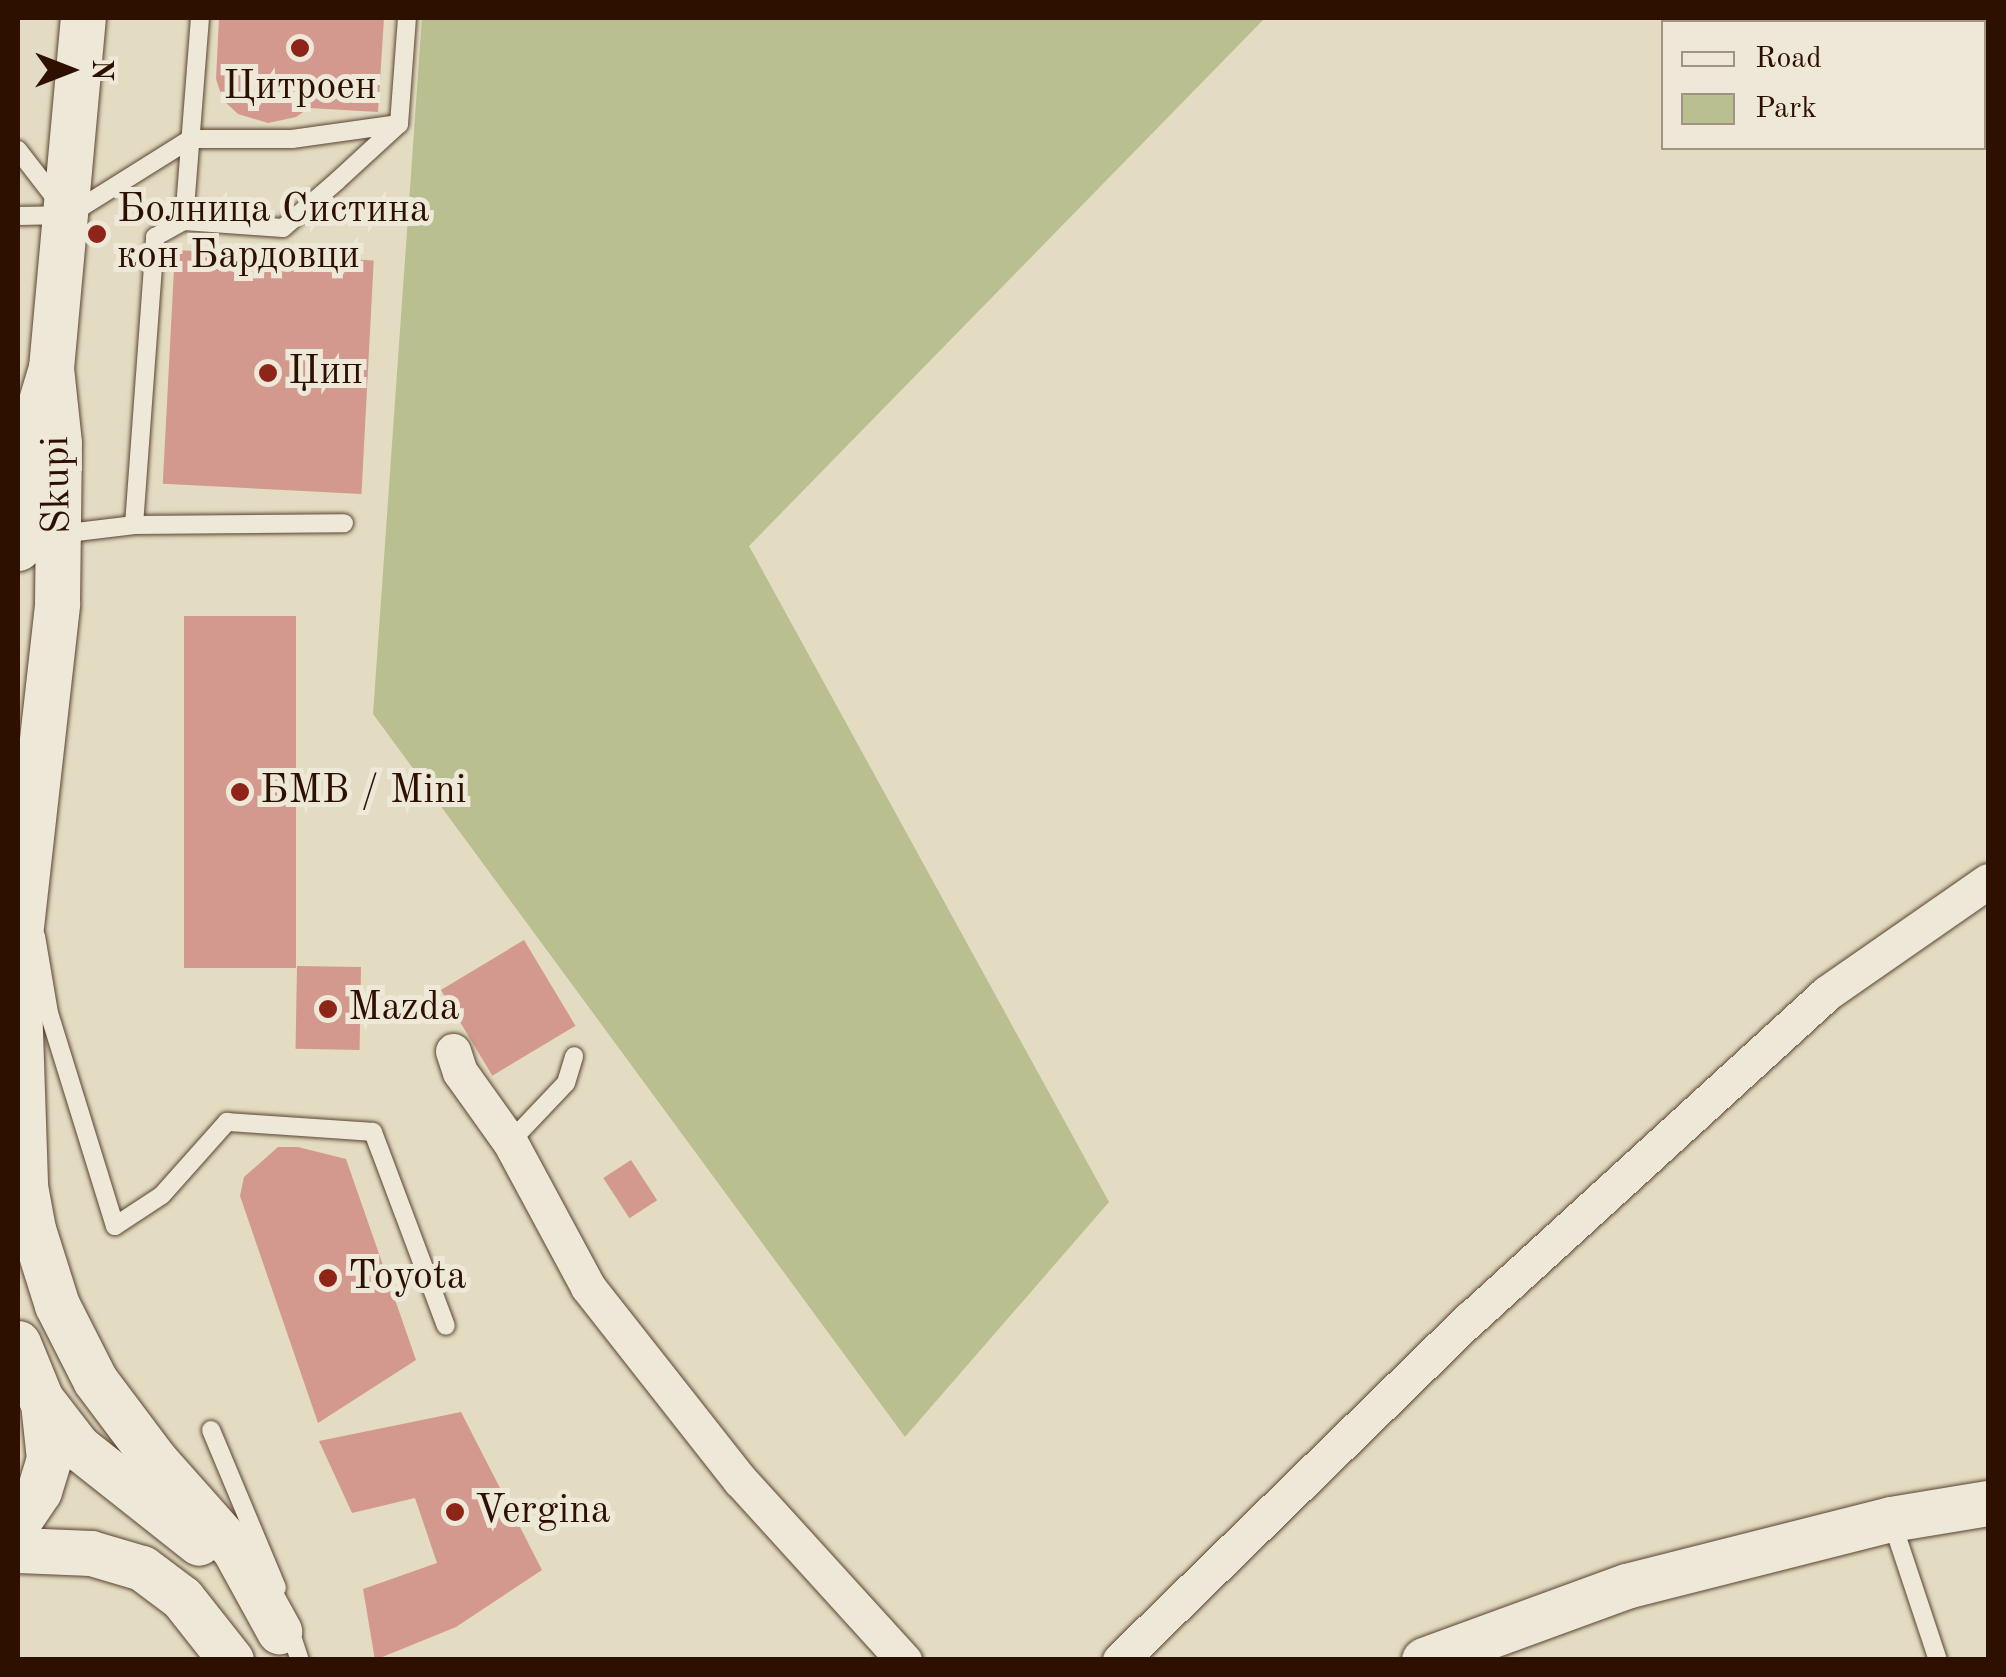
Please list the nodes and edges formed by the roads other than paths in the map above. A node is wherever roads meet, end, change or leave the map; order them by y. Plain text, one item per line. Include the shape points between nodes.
1 (83, 18) edge
2 (200, 18) edge
3 (407, 18) edge
4 (400, 124) junction
5 (190, 139) junction
6 (18, 150) edge
7 (18, 216) edge
8 (69, 216) junction
9 (184, 221) junction
10 (344, 522) dead end
11 (134, 525) junction
12 (38, 541) edge
13 (28, 852) junction
14 (1988, 882) edge
15 (18, 953) edge
16 (18, 971) edge
17 (453, 1051) dead end
18 (574, 1056) dead end
19 (510, 1142) junction
20 (446, 1326) dead end
21 (18, 1342) edge
22 (30, 1382) edge
23 (211, 1430) dead end
24 (1988, 1503) edge
25 (1891, 1519) junction
26 (18, 1522) edge
27 (18, 1550) edge
28 (291, 1650) edge
29 (232, 1660) edge
30 (904, 1660) edge
31 (1120, 1660) edge
32 (1424, 1660) edge
33 (1938, 1660) edge

1 - 8 street
2 - 5 lane
3 - 4 lane
4 - 5 lane via 292,139
4 - 9 lane via 283,228
5 - 8 lane
5 - 9 lane
6 - 8 lane
7 - 8 lane
8 - 12 street, Skupi via 52,368 28,444
9 - 11 lane via 155,237
10 - 11 lane
11 - 12 lane
12 - 13 street, Skupi via 52,669
13 - 15 street, Skupi
13 - 20 lane via 46,1000 116,1226 162,1195 227,1122 373,1132
14 - 31 street via 1826,993 1470,1319
16 - 28 street via 25,1186 58,1305 95,1380 154,1460 234,1549
17 - 19 street via 460,1072
18 - 19 lane via 566,1084
19 - 30 street via 588,1287 740,1480
21 - 22 street
22 - 26 street via 48,1423 49,1459
22 - 28 street via 86,1456 187,1531
23 - 28 lane via 266,1557
24 - 25 street
25 - 32 street via 1626,1586
25 - 33 lane
27 - 29 street via 90,1553 142,1568 182,1598

